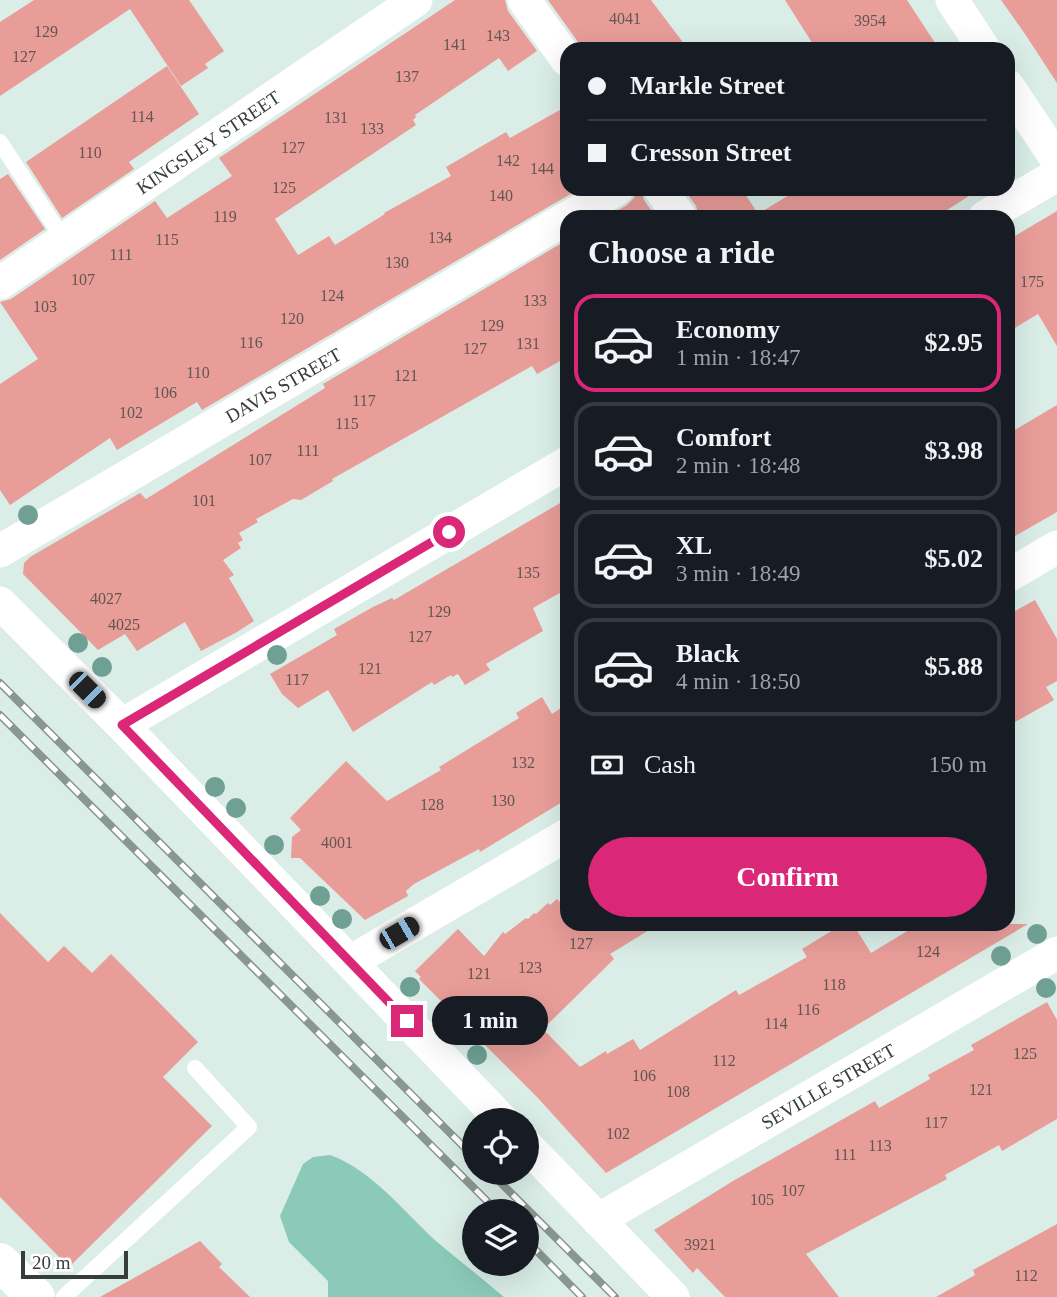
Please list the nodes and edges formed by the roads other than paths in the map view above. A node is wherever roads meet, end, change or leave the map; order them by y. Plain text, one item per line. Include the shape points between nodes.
1 (416, 0) edge
2 (524, 0) edge
3 (951, 0) edge
4 (979, 42) edge
5 (560, 50) edge
6 (1015, 97) edge
7 (0, 142) edge
8 (1057, 160) edge
9 (1057, 175) edge
10 (605, 196) edge
11 (582, 210) edge
12 (997, 210) edge
13 (560, 223) edge
14 (64, 240) junction
15 (0, 283) edge
16 (560, 467) edge
17 (1057, 547) edge
18 (0, 551) edge
19 (1015, 572) edge
20 (0, 603) edge
21 (122, 725) junction
22 (560, 839) edge
23 (1057, 953) edge
24 (350, 962) junction
25 (195, 1068) dead end
26 (490, 1108) edge
27 (539, 1159) edge
28 (598, 1220) junction
29 (0, 1262) edge
30 (36, 1297) edge
31 (64, 1297) edge
32 (673, 1297) edge

1 - 14 street, KINGSLEY STREET
2 - 5 street
3 - 4 street
6 - 8 street
7 - 14 lane
9 - 12 street
10 - 11 street, DAVIS STREET
13 - 18 street, DAVIS STREET
14 - 15 street, KINGSLEY STREET
16 - 21 street
17 - 19 street
20 - 21 street
21 - 24 street
22 - 24 street
23 - 28 street, SEVILLE STREET
24 - 26 street
25 - 31 lane via 249,1127
27 - 28 street
28 - 32 street
29 - 30 street

